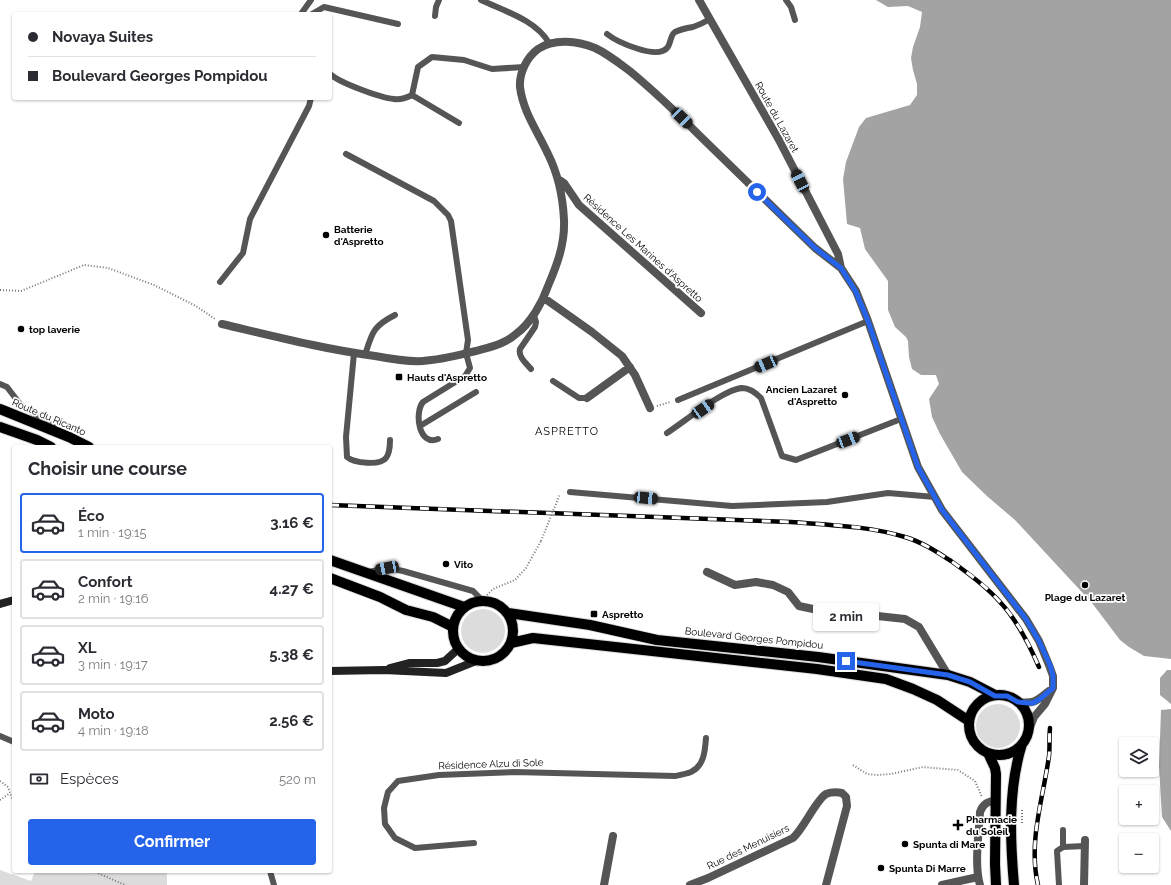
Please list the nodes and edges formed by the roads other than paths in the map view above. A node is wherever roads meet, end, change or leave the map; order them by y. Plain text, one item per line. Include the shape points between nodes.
1 (311, 0) edge
2 (439, 0) edge
3 (481, 0) edge
4 (699, 0) edge
5 (786, 0) edge
6 (302, 12) edge
7 (315, 12) edge
8 (436, 16) dead end
9 (710, 19) junction
10 (795, 20) dead end
11 (398, 24) dead end
12 (607, 34) dead end
13 (549, 44) junction
14 (524, 67) junction
15 (332, 75) edge
16 (412, 95) junction
17 (310, 100) edge
18 (459, 123) dead end
19 (346, 154) dead end
20 (558, 179) junction
21 (841, 268) junction
22 (220, 282) dead end
23 (544, 298) junction
24 (701, 313) dead end
25 (395, 315) dead end
26 (534, 315) junction
27 (868, 321) junction
28 (222, 324) road end
29 (466, 353) junction
30 (354, 354) junction
31 (365, 355) junction
32 (630, 367) junction
33 (531, 369) dead end
34 (553, 381) dead end
35 (0, 384) edge
36 (476, 392) dead end
37 (587, 398) joint
38 (678, 400) road end
39 (650, 408) road end
40 (0, 409) edge
41 (901, 419) junction
42 (420, 426) junction
43 (0, 427) edge
44 (667, 433) dead end
45 (69, 437) junction
46 (438, 439) dead end
47 (390, 440) dead end
48 (47, 445) edge
49 (85, 445) edge
50 (570, 492) dead end
51 (935, 497) junction
52 (332, 561) edge
53 (367, 572) junction
54 (707, 572) dead end
55 (332, 579) edge
56 (482, 600) junction
57 (12, 601) edge
58 (0, 604) edge
59 (464, 607) junction
60 (508, 613) junction
61 (453, 627) junction
62 (511, 643) junction
63 (458, 649) junction
64 (476, 661) junction
65 (384, 670) junction
66 (332, 671) edge
67 (948, 675) junction
68 (1053, 688) junction
69 (995, 696) junction
70 (1018, 702) junction
71 (969, 721) junction
72 (0, 736) edge
73 (706, 738) dead end
74 (1025, 740) junction
75 (12, 741) edge
76 (988, 753) junction
77 (991, 801) junction
78 (1063, 830) dead end
79 (613, 836) dead end
80 (1085, 843) joint
81 (474, 844) dead end
82 (1063, 847) junction
83 (271, 873) edge
84 (979, 881) edge
85 (274, 885) edge
86 (604, 885) edge
87 (690, 885) edge
88 (826, 885) edge
89 (942, 885) edge
90 (996, 885) edge
91 (1014, 885) edge
92 (1059, 885) edge
93 (1084, 885) edge

1 - 6 lane
2 - 8 lane
3 - 13 lane via 534,26 544,34
4 - 9 street, Route du Lazaret
5 - 10 lane
7 - 11 lane via 324,7
9 - 12 lane via 675,32 668,48 658,53 641,50
9 - 21 street, Route du Lazaret via 779,140 838,254
13 - 14 street via 538,48
13 - 21 street, Route du Lazaret via 586,44 614,59 657,94 815,248
14 - 16 lane via 492,69 464,60 432,56 418,67
14 - 20 street via 520,85 526,112 549,154
15 - 16 lane via 361,90 394,99 405,99
16 - 18 lane
17 - 22 lane via 250,219 243,253
19 - 29 lane via 424,195 438,204 448,215 451,221 468,340
20 - 23 street via 564,238
20 - 24 street, Résidence Les Marines d'Aspretto via 564,183 579,205
21 - 27 street, Route du Lazaret via 856,292
23 - 26 street
23 - 32 street via 622,356
25 - 31 lane via 381,322 375,330
26 - 29 street via 516,335 498,345
26 - 33 lane via 535,327 519,353
27 - 38 lane
27 - 41 street, Route du Lazaret
28 - 30 street
29 - 31 street via 421,361
29 - 42 lane via 470,368 468,372 420,406
30 - 31 street
30 - 47 lane via 346,437 347,457 357,462 379,463 387,458
32 - 37 street
32 - 39 street
34 - 37 lane via 579,398
35 - 45 lane via 7,387 20,404
36 - 42 lane
40 - 45 main road, Route du Ricanto
41 - 44 lane via 796,460 789,459 782,456 761,398 754,391 743,388 727,392
41 - 51 street, Route du Lazaret via 918,467
42 - 46 lane via 428,440
43 - 48 main road
45 - 49 main road, Route du Ricanto
50 - 51 lane via 732,506 827,502 888,493
51 - 68 street, Route du Lazaret via 946,516 1026,619 1050,665
52 - 53 main road
53 - 56 lane via 387,568 403,571 473,591
53 - 59 main road
54 - 67 street via 735,585 756,582 773,585 788,592 800,606 905,619 919,627
55 - 61 main road via 406,610 433,616
56 - 59 main road
56 - 60 main road via 496,604
57 - 58 main road
59 - 61 main road via 456,616
60 - 62 main road via 514,633
60 - 67 main road, Boulevard Georges Pompidou via 590,625 657,640 826,658
61 - 63 main road via 453,638
62 - 64 main road via 501,656 485,662
62 - 71 main road via 533,638 886,679 938,700
63 - 64 main road
63 - 65 main road via 445,661 409,663
64 - 65 main road via 446,673
65 - 66 main road
67 - 69 main road, Boulevard Georges Pompidou via 970,682
68 - 70 street via 1033,703
68 - 74 street via 1045,704 1034,717
69 - 70 main road via 1007,696
69 - 71 main road via 981,701 971,713
70 - 74 main road via 1028,717 1029,726
71 - 76 main road via 971,737 975,744
72 - 75 lane
73 - 81 lane, Résidence Alzu di Sole via 705,754 701,763 692,772 675,776 514,772 439,775 398,781 388,792 384,808 385,824 395,838 416,848
74 - 76 main road via 1015,750 1006,754
74 - 91 main road via 1017,762 1011,823
76 - 77 main road via 995,768
77 - 84 street via 982,807 980,812
77 - 90 main road
78 - 82 lane
79 - 86 street
80 - 82 lane
80 - 93 street
82 - 92 lane via 1057,851
83 - 85 lane
84 - 89 street
87 - 88 street, Rue des Menuisiers via 793,838 826,795 842,793 846,797 847,806

